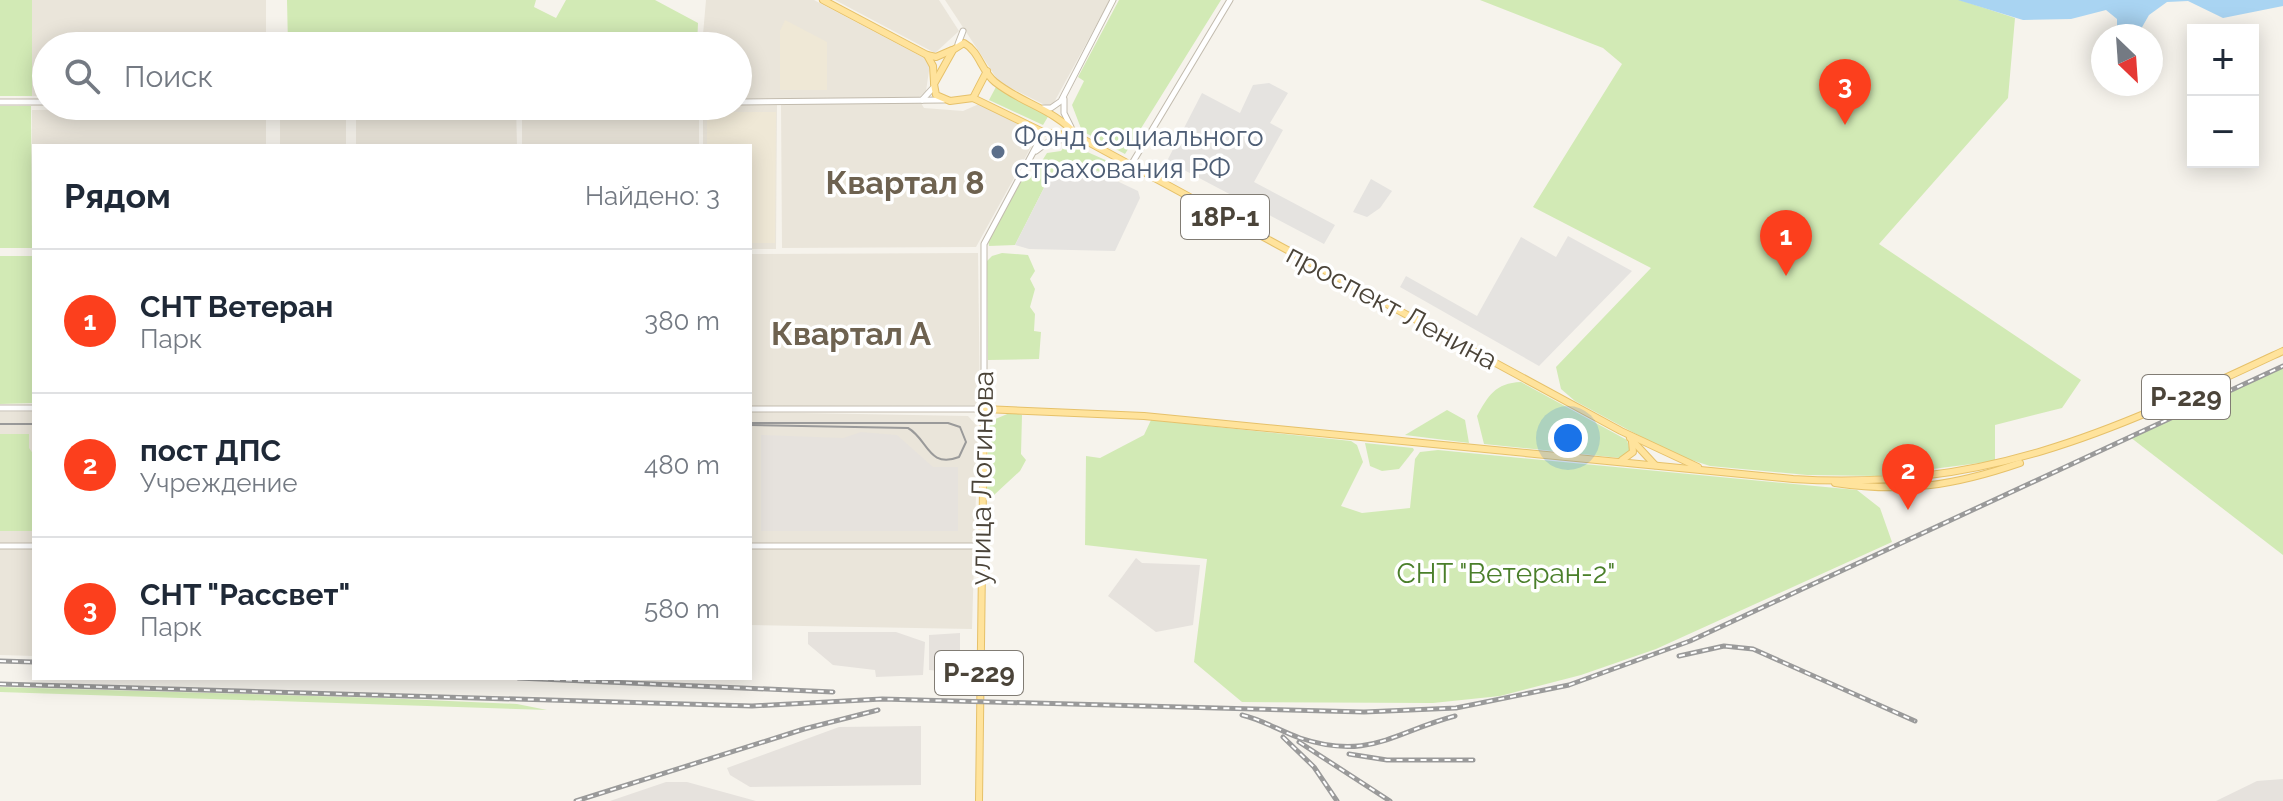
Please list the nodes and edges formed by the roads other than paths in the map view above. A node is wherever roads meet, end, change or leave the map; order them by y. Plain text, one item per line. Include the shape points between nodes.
1 (823, 0) edge
2 (1113, 0) edge
3 (1230, 0) edge
4 (963, 31) dead end
5 (955, 47) junction
6 (927, 55) junction
7 (987, 71) junction
8 (1070, 82) junction
9 (934, 83) junction
10 (973, 98) junction
11 (944, 100) junction
12 (921, 101) junction
13 (0, 102) edge
14 (32, 102) edge
15 (752, 102) edge
16 (1043, 108) junction
17 (1033, 128) junction
18 (1079, 137) junction
19 (1026, 165) junction
20 (1131, 165) junction
21 (2283, 351) edge
22 (0, 408) edge
23 (32, 408) edge
24 (752, 409) edge
25 (984, 409) junction
26 (1621, 431) junction
27 (1630, 439) junction
28 (1650, 445) junction
29 (2049, 451) junction
30 (1617, 462) junction
31 (1653, 462) junction
32 (1709, 471) junction
33 (1929, 475) junction
34 (1915, 477) junction
35 (1813, 480) junction
36 (1930, 487) junction
37 (1916, 489) junction
38 (0, 546) edge
39 (32, 546) edge
40 (752, 546) edge
41 (981, 546) junction
42 (979, 801) edge

1 - 6 main road
2 - 8 street
3 - 20 street
4 - 5 street
5 - 6 main road via 936,57
5 - 7 main road via 972,48
5 - 9 main road
6 - 9 main road
7 - 10 main road
7 - 16 main road, проспект Ленина / 18Р-1 via 993,81
8 - 16 street via 1061,101
8 - 18 street via 1064,113
9 - 11 main road
9 - 12 street
10 - 11 main road
10 - 17 main road, проспект Ленина / 18Р-1
11 - 12 street
12 - 15 street
13 - 14 street
16 - 18 main road, проспект Ленина / 18Р-1
17 - 18 main road, проспект Ленина / 18Р-1
17 - 19 street via 1037,145
18 - 19 street via 1048,142
18 - 20 main road, проспект Ленина / 18Р-1
19 - 25 street, улица Логинова via 984,244
20 - 26 main road, проспект Ленина / 18Р-1
21 - 29 main road, Р-229 via 2122,425
22 - 23 street
24 - 25 street
25 - 30 main road, Р-229 via 1144,416
25 - 41 main road, улица Логинова / Р-229
26 - 27 main road, проспект Ленина / 18Р-1
26 - 28 main road, проспект Ленина / 18Р-1
27 - 30 main road via 1631,455
27 - 31 main road, проспект Ленина / 18Р-1
28 - 31 main road via 1660,457
28 - 32 main road, проспект Ленина / 18Р-1
29 - 33 main road, Р-229
29 - 36 main road, Р-229
30 - 31 main road, Р-229
31 - 32 main road, Р-229
32 - 35 main road, Р-229
33 - 34 main road, Р-229
33 - 36 main road via 1925,482
34 - 35 main road, Р-229
34 - 37 main road via 1920,482
35 - 37 main road, Р-229
36 - 37 main road, Р-229
38 - 39 street
40 - 41 street
41 - 42 main road, улица Логинова / Р-229

